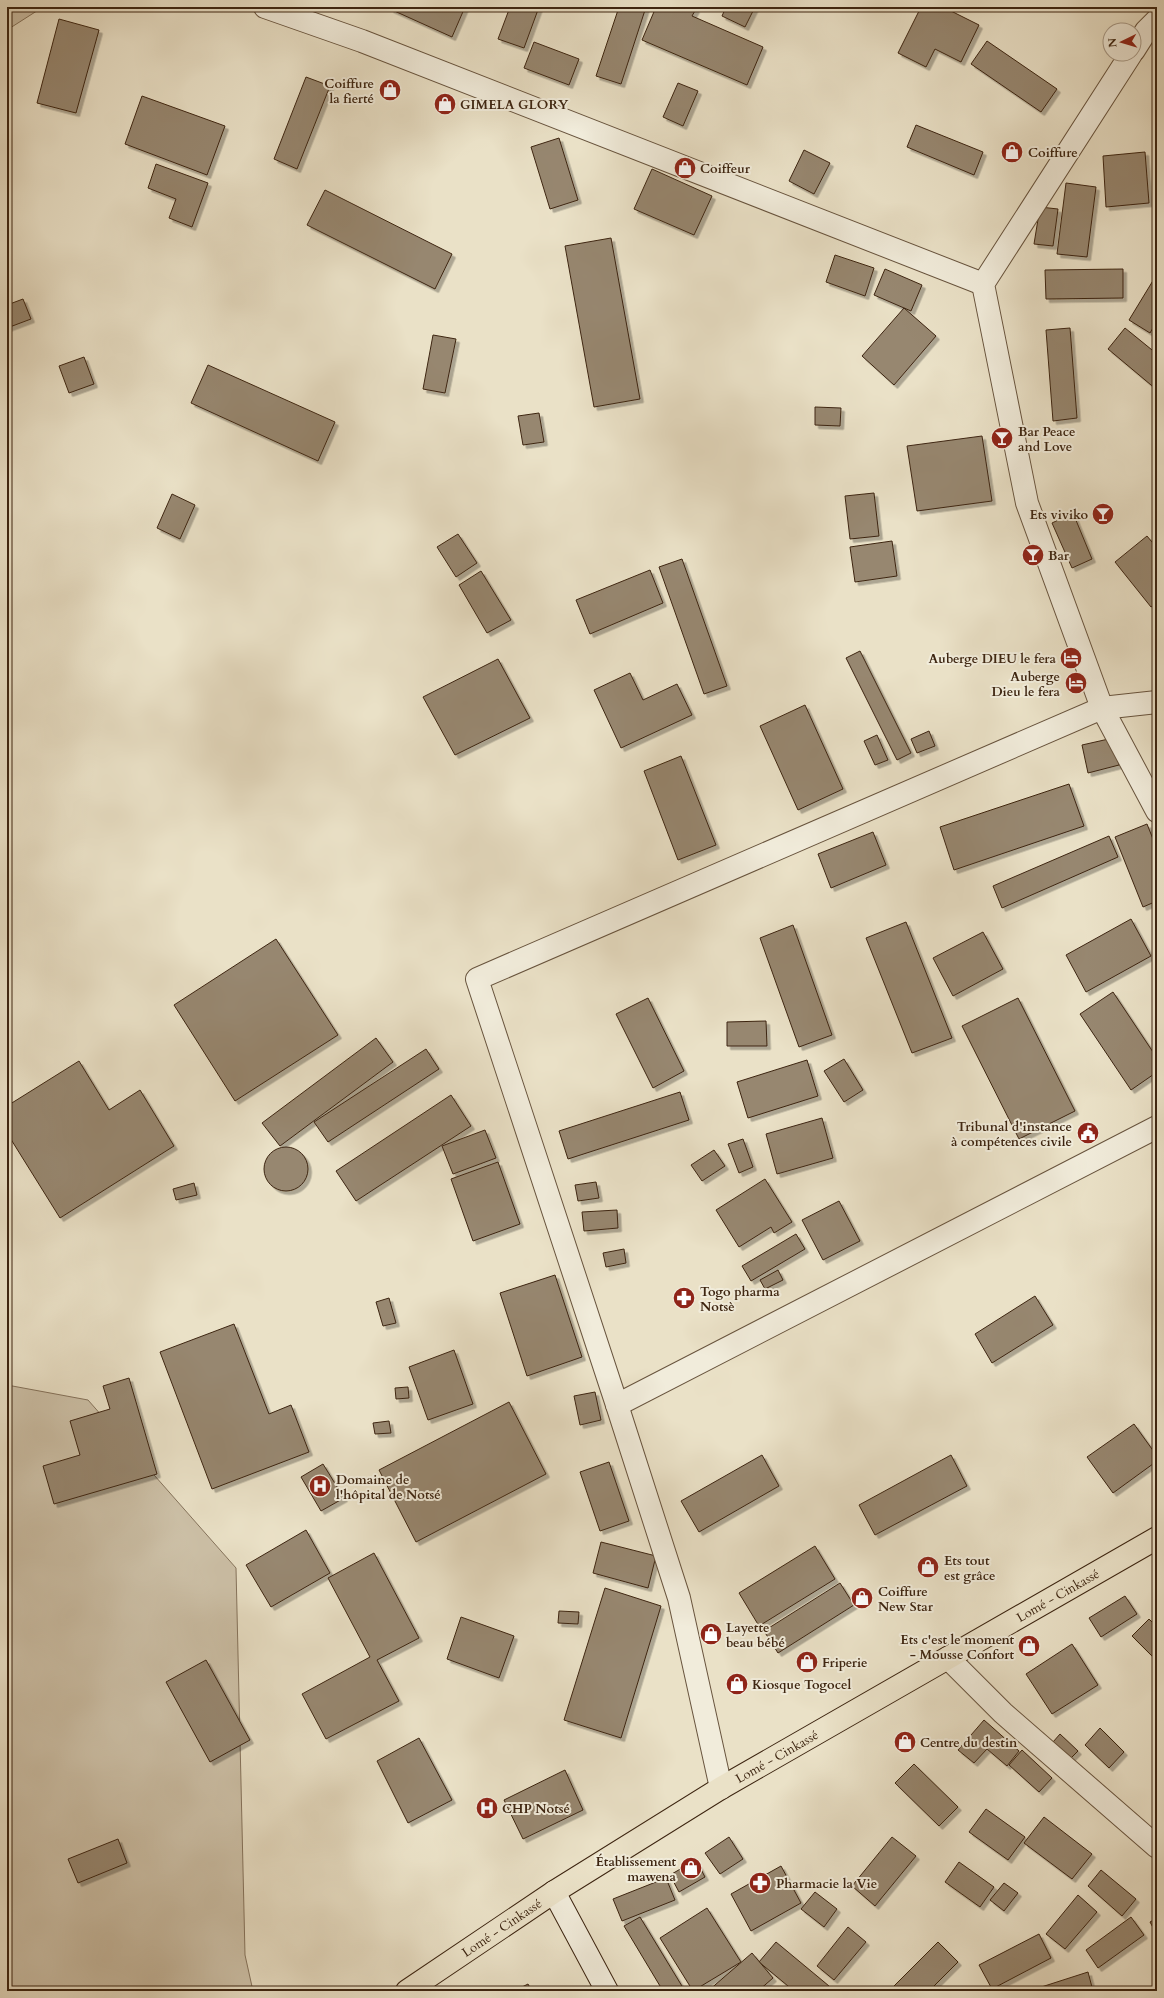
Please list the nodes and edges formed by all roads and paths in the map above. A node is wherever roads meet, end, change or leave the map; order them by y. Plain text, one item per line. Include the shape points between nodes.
1 (265, 7) edge
2 (1153, 30) edge
3 (1142, 42) edge
4 (1126, 62) edge
5 (983, 284) junction
6 (1157, 702) edge
7 (1102, 708) junction
8 (1157, 811) edge
9 (1157, 1128) edge
10 (617, 1405) junction
11 (1157, 1538) edge
12 (948, 1658) junction
13 (721, 1788) junction
14 (1157, 1847) edge
15 (554, 1892) junction
16 (407, 1991) edge
17 (607, 1991) edge

1 - 5 street via 377,47
2 - 3 street
4 - 5 street
5 - 7 street via 1027,503
6 - 7 street
7 - 8 street
7 - 10 street via 477,979
9 - 10 street
10 - 13 street via 679,1598
11 - 12 highway, Lomé - Cinkassé
12 - 13 highway, Lomé - Cinkassé
12 - 14 street via 1003,1713
13 - 15 highway, Lomé - Cinkassé
15 - 16 highway, Lomé - Cinkassé
15 - 17 street

